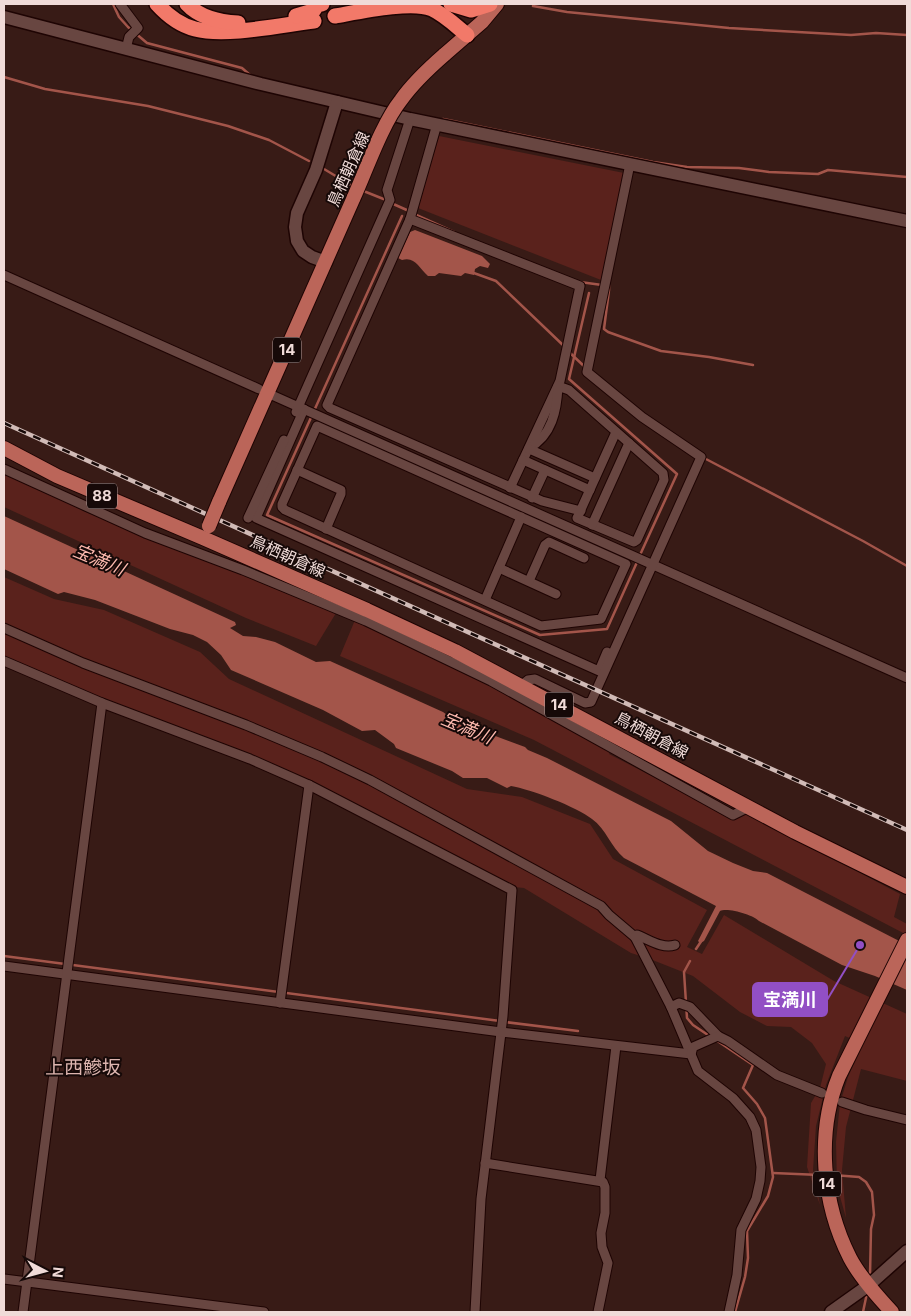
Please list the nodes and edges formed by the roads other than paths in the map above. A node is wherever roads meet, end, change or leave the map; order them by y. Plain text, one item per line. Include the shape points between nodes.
1 (120, 4) edge
2 (157, 4) edge
3 (176, 4) edge
4 (187, 4) edge
5 (199, 4) edge
6 (368, 4) edge
7 (441, 4) edge
8 (451, 4) edge
9 (490, 4) edge
10 (497, 4) edge
11 (324, 11) edge
12 (4, 17) edge
13 (220, 22) junction
14 (244, 30) junction
15 (467, 35) junction
16 (126, 49) junction
17 (336, 102) junction
18 (410, 118) junction
19 (436, 124) junction
20 (630, 164) junction
21 (410, 219) junction
22 (907, 220) edge
23 (326, 262) junction
24 (4, 275) edge
25 (558, 386) junction
26 (259, 389) dead end
27 (274, 396) dead end
28 (302, 408) junction
29 (616, 432) junction
30 (629, 443) junction
31 (4, 448) edge
32 (529, 448) junction
33 (523, 460) junction
34 (4, 470) edge
35 (297, 470) junction
36 (545, 470) junction
37 (595, 478) junction
38 (510, 488) junction
39 (590, 490) junction
40 (532, 498) junction
41 (579, 515) junction
42 (521, 517) junction
43 (248, 518) dead end
44 (592, 525) junction
45 (572, 528) junction
46 (326, 529) junction
47 (206, 532) junction
48 (568, 539) junction
49 (584, 558) dead end
50 (653, 564) junction
51 (499, 568) junction
52 (644, 569) dead end
53 (529, 581) junction
54 (556, 594) dead end
55 (485, 600) junction
56 (4, 628) edge
57 (618, 636) junction
58 (4, 661) edge
59 (907, 678) edge
60 (522, 685) junction
61 (102, 704) junction
62 (309, 785) junction
63 (749, 807) junction
64 (907, 887) edge
65 (635, 937) junction
66 (907, 940) edge
67 (675, 946) dead end
68 (4, 966) edge
69 (67, 968) junction
70 (281, 996) junction
71 (671, 1007) junction
72 (502, 1024) junction
73 (718, 1036) junction
74 (616, 1046) junction
75 (691, 1054) junction
76 (822, 1093) dead end
77 (842, 1102) dead end
78 (907, 1120) edge
79 (485, 1163) junction
80 (600, 1180) junction
81 (907, 1251) edge
82 (4, 1279) edge
83 (27, 1282) junction
84 (869, 1285) junction
85 (23, 1312) edge
86 (264, 1312) edge
87 (475, 1312) edge
88 (598, 1312) edge
89 (729, 1312) edge
90 (831, 1312) edge
91 (892, 1312) edge

1 - 16 street via 138,28 129,37
2 - 14 highway via 166,14 196,29
3 - 14 highway via 196,20 221,28
4 - 13 highway
5 - 13 highway
6 - 11 highway
7 - 15 highway via 456,17
8 - 9 highway via 471,10
10 - 15 main road, 鳥栖朝倉線 / 14
11 - 13 highway via 246,23
11 - 14 highway
11 - 15 highway via 401,6 431,8
12 - 16 street
15 - 23 main road, 鳥栖朝倉線 / 14, bridge via 400,101
16 - 17 street
17 - 18 street
17 - 23 street via 316,170 294,227 296,241 303,251
18 - 19 street
18 - 28 street via 387,190 390,200
19 - 20 street
19 - 21 street
20 - 22 street
20 - 50 street via 587,372 642,417 701,457
21 - 25 street via 580,286
21 - 38 street via 327,405
23 - 47 main road, 鳥栖朝倉線 / 14, bridge
24 - 26 street
25 - 29 street via 569,390
25 - 32 street
27 - 28 street
28 - 43 street
28 - 45 street
28 - 57 street via 256,518 599,671
29 - 30 street
29 - 37 street
30 - 44 street
30 - 44 street via 663,473 664,480 637,540 634,542
31 - 47 main road, 88 via 57,476
32 - 33 street
32 - 37 street
33 - 36 street
33 - 38 street
34 - 63 street via 145,533 374,625 490,681 733,814
35 - 42 street via 317,426
35 - 46 street via 282,507
35 - 46 street via 341,490
36 - 39 street
36 - 40 street
37 - 39 street
38 - 40 street
39 - 41 street
40 - 41 street
41 - 44 street
41 - 45 street
42 - 48 street
42 - 51 street
45 - 48 street
45 - 50 street
46 - 55 street
47 - 60 main road, 鳥栖朝倉線 / 14
48 - 55 street via 626,564 601,619 541,626
49 - 53 street via 549,542
50 - 57 street
50 - 59 street
51 - 53 street
51 - 55 street
52 - 57 street
53 - 54 street
56 - 65 street via 83,663 273,736 370,780 601,906
57 - 60 street via 591,702 535,679
58 - 61 street
60 - 63 main road, 鳥栖朝倉線 / 14
61 - 62 street via 250,759
61 - 69 street
62 - 70 street
62 - 72 street via 512,890
63 - 64 main road, 鳥栖朝倉線 / 14
65 - 67 street
65 - 71 street
66 - 84 main road, 14 via 832,1092 826,1126 827,1186 832,1213 850,1260
68 - 69 street
69 - 70 street
69 - 83 street
70 - 72 street
71 - 73 street via 679,1003 690,1007
71 - 75 street
72 - 74 street
72 - 79 street
73 - 75 street via 693,1047
73 - 76 street via 777,1075
74 - 75 street
74 - 80 street
75 - 89 street via 698,1071 733,1098 750,1117 756,1130 760,1181 756,1199 741,1230
77 - 78 street
79 - 80 street
79 - 87 street
80 - 88 street via 605,1187 602,1247 608,1263
81 - 84 street
82 - 83 street
83 - 85 street
83 - 86 street
84 - 90 street
84 - 91 main road, 14

